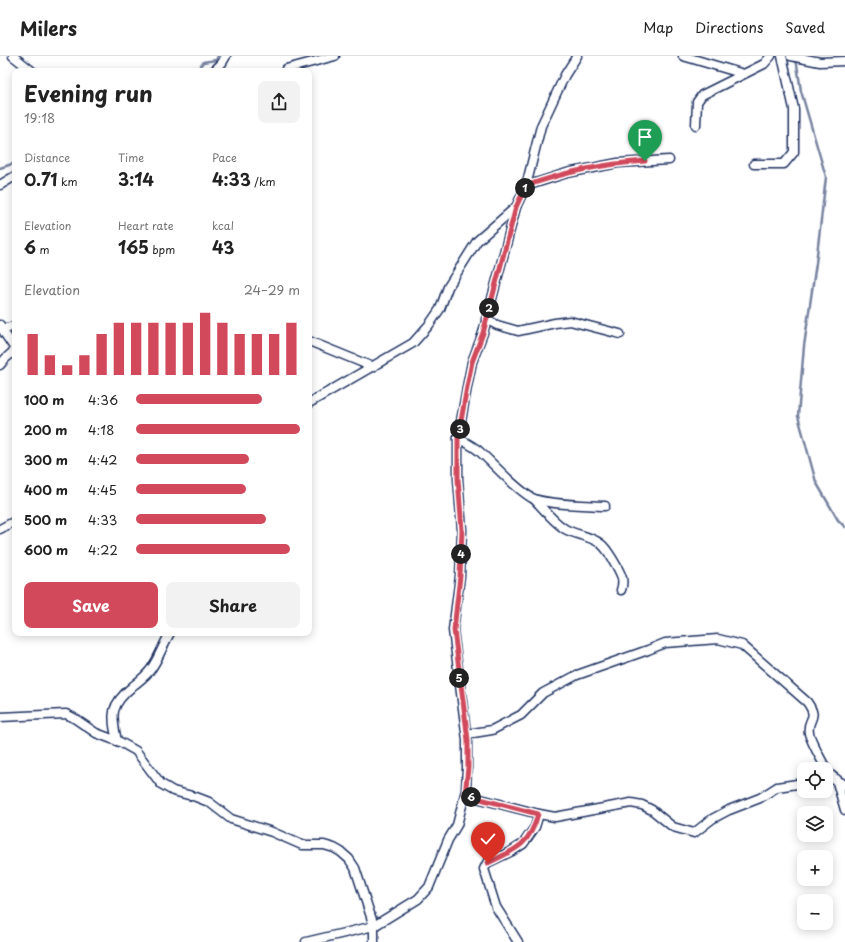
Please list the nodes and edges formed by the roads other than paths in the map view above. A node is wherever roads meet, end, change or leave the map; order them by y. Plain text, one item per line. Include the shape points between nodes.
1 (13, 56) edge
2 (226, 56) edge
3 (335, 56) edge
4 (577, 56) edge
5 (683, 56) edge
6 (771, 56) edge
7 (782, 56) edge
8 (791, 56) edge
9 (845, 61) edge
10 (28, 68) edge
11 (217, 68) edge
12 (290, 68) edge
13 (744, 74) junction
14 (696, 125) dead end
15 (669, 160) dead end
16 (754, 164) dead end
17 (12, 178) edge
18 (0, 185) edge
19 (526, 186) junction
20 (516, 207) junction
21 (486, 319) junction
22 (12, 326) edge
23 (1, 327) edge
24 (620, 334) dead end
25 (312, 342) edge
26 (12, 344) edge
27 (12, 352) edge
28 (0, 365) edge
29 (373, 367) junction
30 (312, 401) edge
31 (458, 438) junction
32 (533, 498) junction
33 (606, 506) dead end
34 (12, 523) edge
35 (0, 529) edge
36 (621, 590) dead end
37 (168, 636) edge
38 (0, 717) edge
39 (466, 734) junction
40 (117, 741) junction
41 (833, 779) edge
42 (836, 779) junction
43 (797, 784) edge
44 (845, 785) edge
45 (465, 795) junction
46 (845, 810) edge
47 (538, 814) junction
48 (374, 926) junction
49 (306, 942) edge
50 (374, 942) edge
51 (518, 942) edge

1 - 10 street
2 - 11 street
3 - 12 street
4 - 19 street via 541,126
5 - 13 street
6 - 13 street via 764,64
7 - 16 street via 794,109 794,152 784,164
8 - 9 street via 820,62
13 - 14 street via 702,95 697,102
15 - 19 street via 611,165 567,173
17 - 18 street
19 - 20 street
20 - 21 street
20 - 29 street via 476,241 448,287 440,309 413,343
21 - 24 street via 518,331 570,321
21 - 31 street via 472,362
22 - 23 street
23 - 26 street
25 - 29 street
27 - 28 street
29 - 30 street
31 - 32 street via 478,451
31 - 39 street via 462,530 454,630
32 - 33 street
32 - 36 street via 564,529 601,544 620,573 623,580
34 - 35 street
37 - 40 street via 152,668 144,678 120,697 114,706
38 - 40 street via 66,714 96,733
39 - 42 street via 492,730 521,715 543,693 587,671 665,643 718,639 742,645 806,702 813,711 809,727 810,738 829,773
39 - 45 street via 468,768
40 - 48 street via 136,751 161,784 174,791 210,802 231,819 302,845 324,846 341,852 349,858 355,868
41 - 42 street
42 - 44 street
42 - 46 street
43 - 47 street via 777,787 760,798 712,819 694,833 673,827 652,810 631,803 555,817
45 - 47 street
45 - 48 street via 457,825 448,840 429,887 418,899
47 - 51 street via 535,827 523,844 488,863 484,869 496,907
48 - 49 street
48 - 50 street

